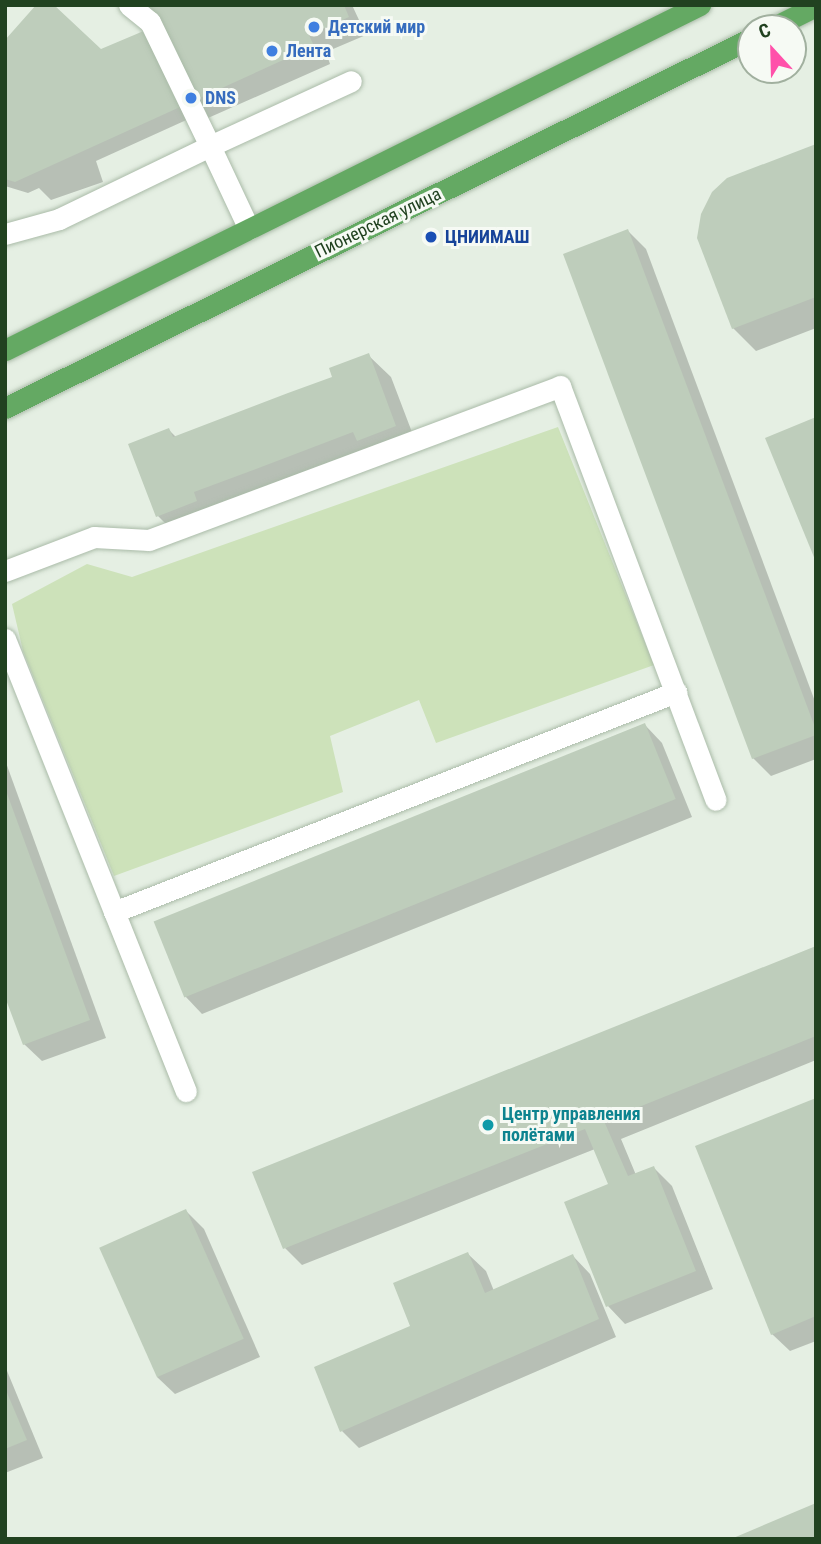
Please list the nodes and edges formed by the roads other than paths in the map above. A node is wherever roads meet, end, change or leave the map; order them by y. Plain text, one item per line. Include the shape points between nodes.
1 (129, 5) edge
2 (700, 5) edge
3 (816, 6) edge
4 (668, 12) edge
5 (800, 14) edge
6 (737, 45) edge
7 (351, 81) dead end
8 (210, 146) junction
9 (250, 229) junction
10 (5, 234) edge
11 (5, 350) edge
12 (5, 408) edge
13 (5, 571) edge
14 (5, 639) edge
15 (676, 692) junction
16 (716, 800) dead end
17 (114, 912) junction
18 (186, 1091) dead end

1 - 8 lane via 150,22
2 - 4 main road
3 - 5 main road
4 - 9 main road
6 - 12 main road, Пионерская улица
7 - 8 lane
8 - 9 lane
8 - 10 lane via 58,219
9 - 11 main road
13 - 15 lane via 94,537 149,540 560,386
14 - 17 lane
15 - 16 lane
15 - 17 lane
17 - 18 lane

